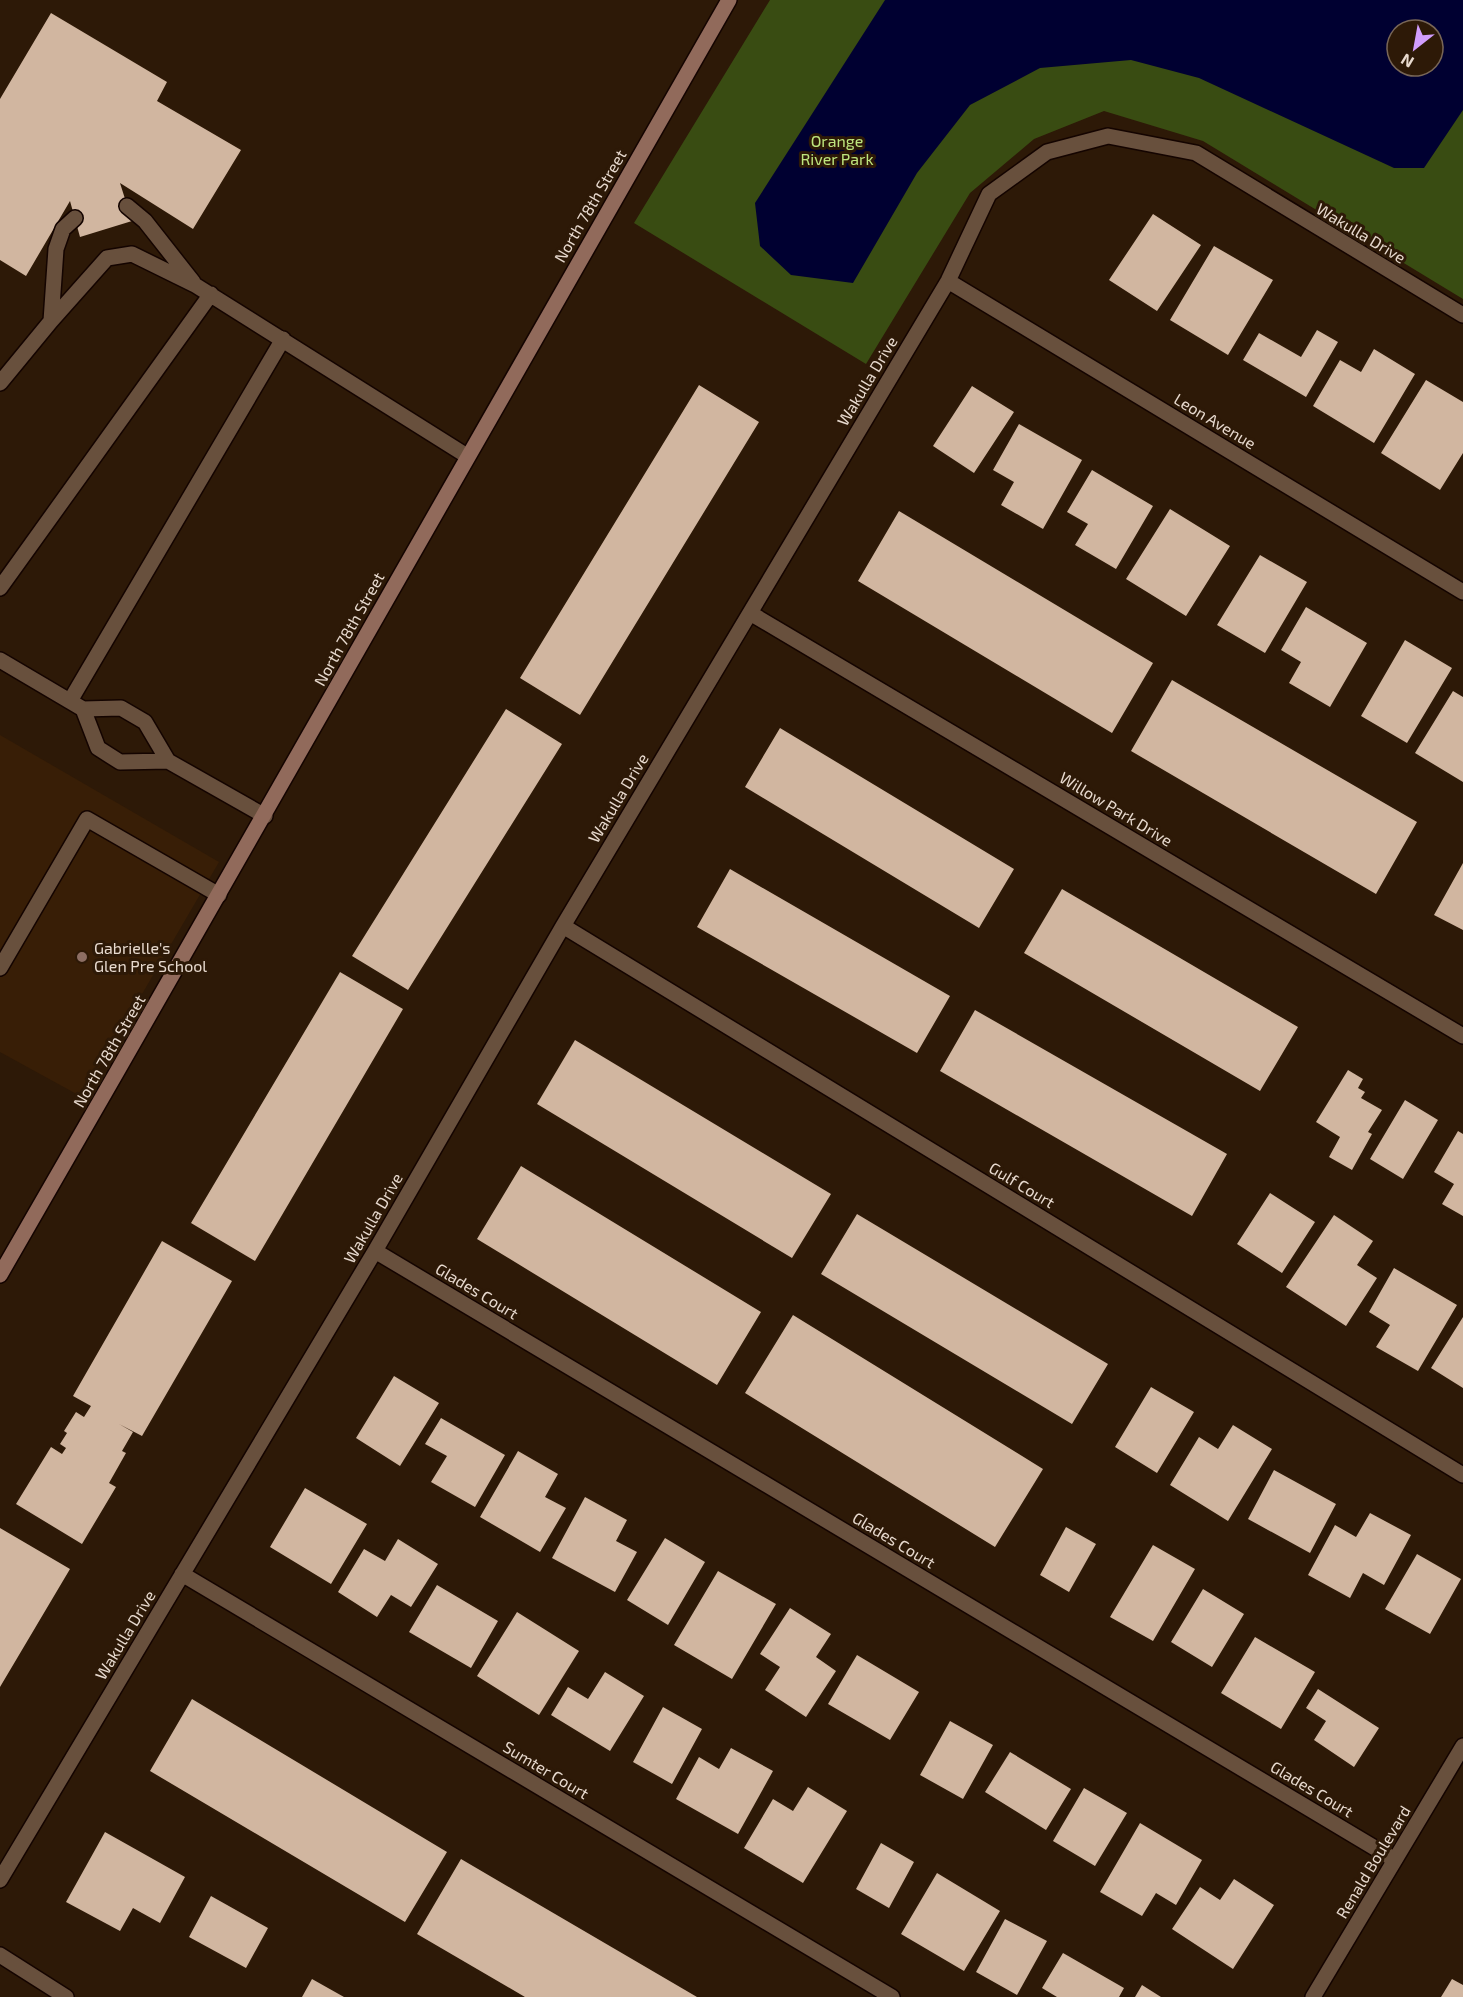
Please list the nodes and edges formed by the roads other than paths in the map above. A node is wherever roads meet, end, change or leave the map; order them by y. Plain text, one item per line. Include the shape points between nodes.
1 (729, 0) edge
2 (127, 206) dead end
3 (75, 219) dead end
4 (948, 281) junction
5 (195, 285) junction
6 (211, 294) junction
7 (1463, 315) edge
8 (51, 321) junction
9 (283, 339) junction
10 (0, 383) edge
11 (467, 456) junction
12 (0, 588) edge
13 (1463, 592) edge
14 (750, 613) junction
15 (0, 660) edge
16 (76, 705) junction
17 (168, 761) junction
18 (265, 816) junction
19 (219, 895) junction
20 (563, 926) junction
21 (0, 968) edge
22 (1463, 1036) edge
23 (375, 1251) junction
24 (0, 1275) edge
25 (1463, 1475) edge
26 (182, 1574) junction
27 (1463, 1746) edge
28 (1395, 1860) junction
29 (0, 1880) edge
30 (0, 1955) edge
31 (66, 1997) edge
32 (892, 1997) edge
33 (1313, 1997) edge

1 - 11 street, North 78th Street
2 - 5 street via 145,221
3 - 8 street via 63,229 56,249
4 - 7 street, Wakulla Drive via 989,194 1047,152 1108,136 1196,153
4 - 13 street, Leon Avenue
4 - 14 street, Wakulla Drive
5 - 6 street
5 - 8 street via 132,254 107,258
6 - 9 street
6 - 12 street
8 - 10 street
9 - 11 street
9 - 16 street
11 - 18 street, North 78th Street
14 - 20 street, Wakulla Drive
14 - 22 street, Willow Park Drive
15 - 16 street
16 - 17 street via 121,708 145,722
16 - 17 street via 98,748 120,762
17 - 18 street
18 - 19 street, North 78th Street
19 - 21 street via 87,819
19 - 24 street, North 78th Street
20 - 23 street, Wakulla Drive
20 - 25 street, Gulf Court
23 - 26 street, Wakulla Drive
23 - 28 street, Glades Court
26 - 29 street, Wakulla Drive
26 - 32 street, Sumter Court
27 - 28 street, Renald Boulevard
28 - 33 street, Renald Boulevard
30 - 31 street

